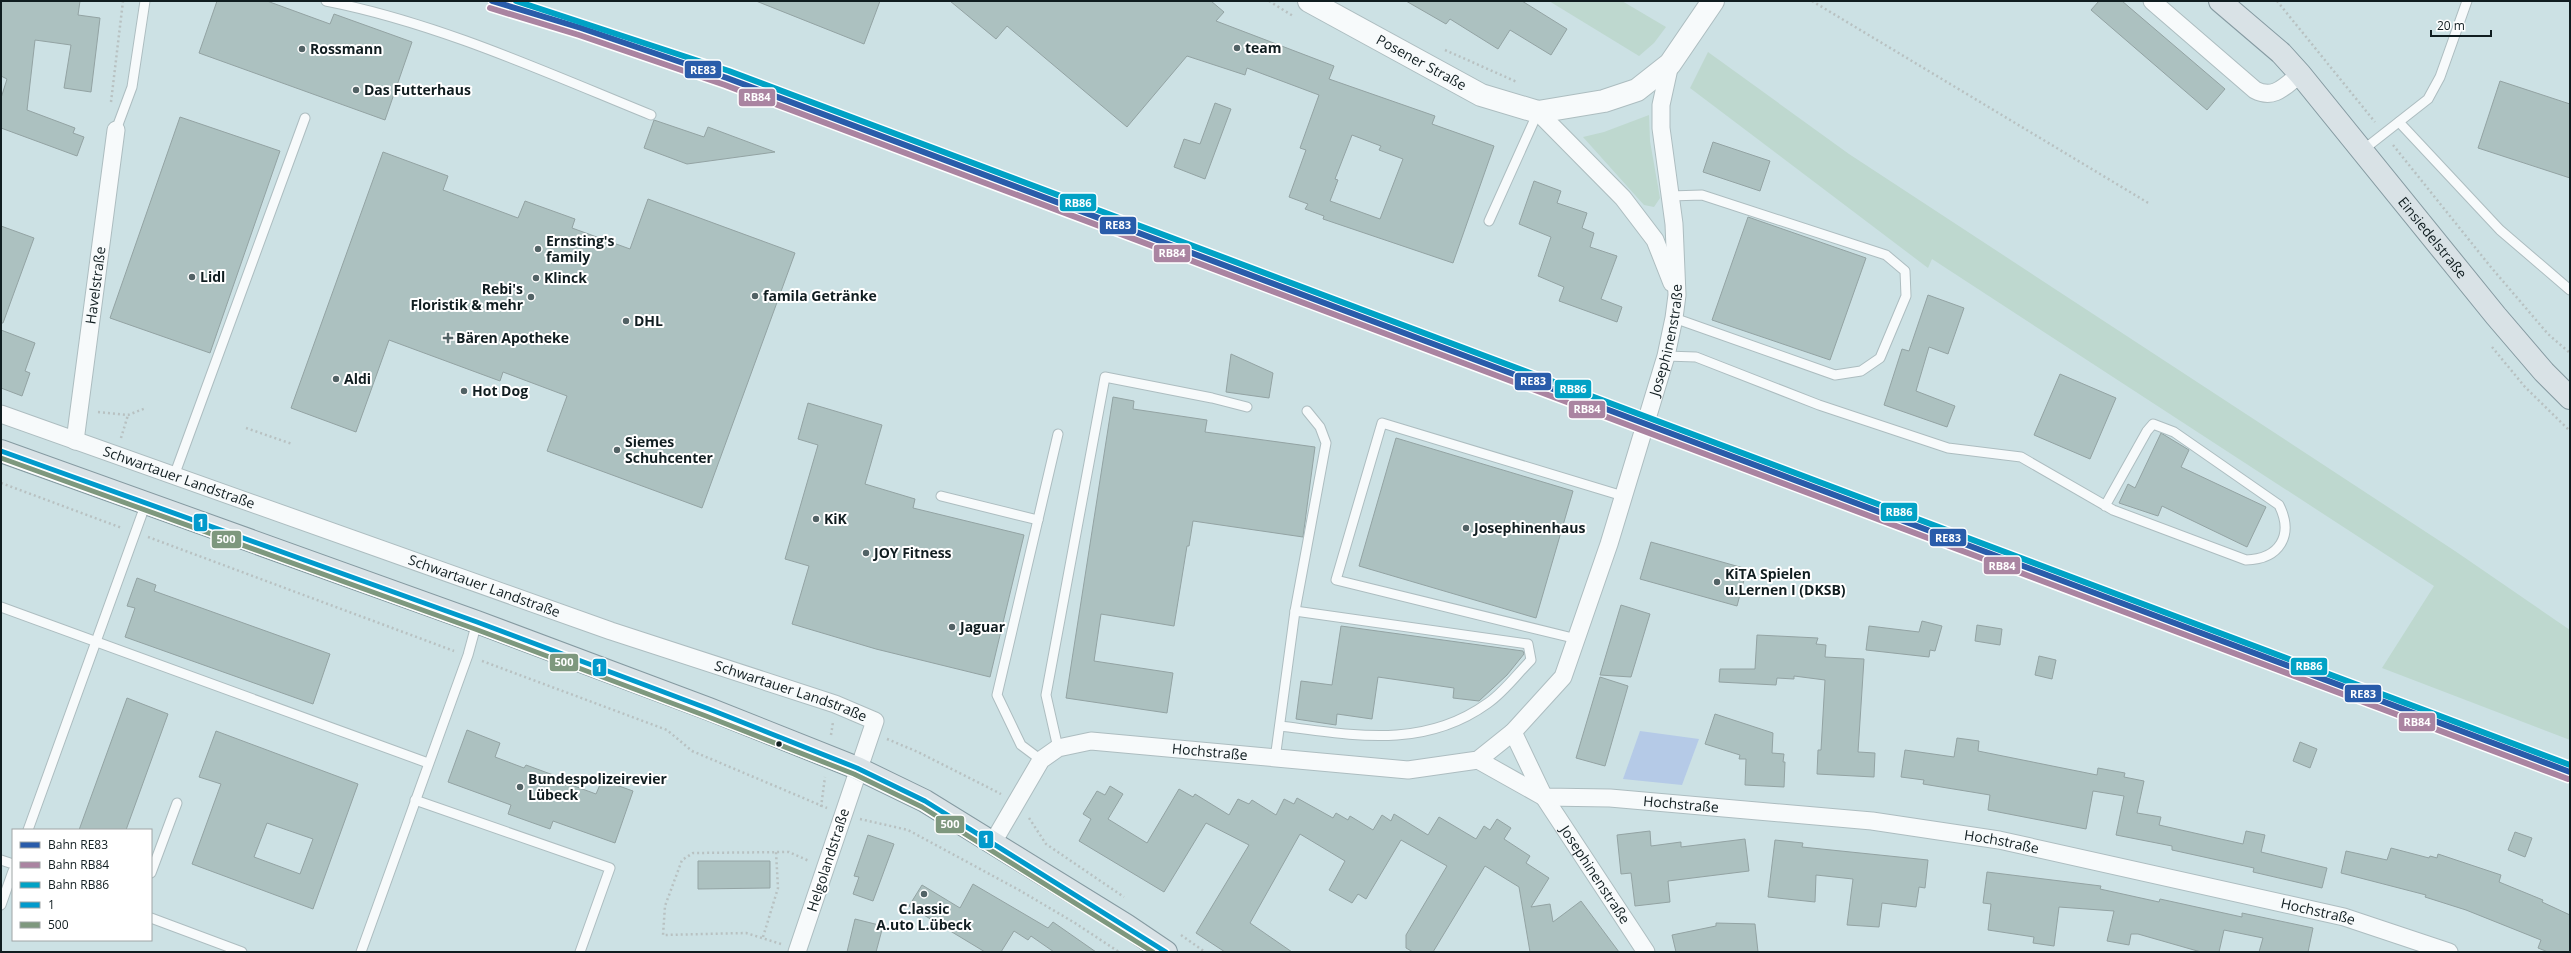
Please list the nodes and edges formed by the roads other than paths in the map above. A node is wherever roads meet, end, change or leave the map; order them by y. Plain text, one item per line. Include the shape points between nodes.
1 (145, 1) edge
2 (326, 1) edge
3 (1309, 1) edge
4 (1713, 1) edge
5 (2152, 1) edge
6 (2220, 1) edge
7 (2240, 1) edge
8 (2467, 1) edge
9 (2281, 54) junction
10 (1670, 64) junction
11 (2300, 74) junction
12 (1538, 112) junction
13 (651, 116) dead end
14 (305, 118) dead end
15 (2398, 122) junction
16 (116, 130) joint
17 (2363, 150) junction
18 (1670, 196) junction
19 (1489, 221) dead end
20 (2570, 290) edge
21 (1677, 295) junction
22 (1674, 318) junction
23 (1666, 356) junction
24 (2570, 398) edge
25 (1247, 407) dead end
26 (1307, 411) dead end
27 (1, 414) edge
28 (1058, 434) dead end
29 (75, 441) junction
30 (1, 451) edge
31 (174, 476) junction
32 (942, 496) dead end
33 (1623, 496) junction
34 (146, 503) junction
35 (2105, 506) junction
36 (1038, 520) junction
37 (1, 607) edge
38 (1295, 611) junction
39 (477, 622) junction
40 (1577, 639) junction
41 (96, 642) junction
42 (1280, 726) junction
43 (1513, 732) junction
44 (1058, 748) junction
45 (1275, 759) junction
46 (1041, 760) junction
47 (1478, 760) junction
48 (428, 762) junction
49 (857, 768) junction
50 (1544, 797) junction
51 (415, 800) junction
52 (177, 803) dead end
53 (28, 829) edge
54 (992, 844) junction
55 (1, 860) edge
56 (12, 864) edge
57 (152, 870) edge
58 (12, 874) edge
59 (1, 905) edge
60 (152, 918) edge
61 (798, 951) edge
62 (242, 952) edge
63 (361, 952) edge
64 (580, 952) edge
65 (1166, 952) edge
66 (1646, 952) edge
67 (2449, 952) edge

1 - 16 lane via 132,87
2 - 13 lane via 374,11 504,55
3 - 12 street, Posener Straße via 1481,95
4 - 10 street, Josephinenstraße
5 - 11 street via 2264,95 2272,94
6 - 9 main road, Einsiedelstraße
7 - 9 main road, Einsiedelstraße via 2259,22
8 - 15 lane via 2440,77 2428,98
9 - 11 main road, Einsiedelstraße
10 - 12 street, Posener Straße via 1637,90 1604,101
10 - 18 street, Josephinenstraße via 1661,105 1661,128
11 - 17 main road, Einsiedelstraße
12 - 19 lane
12 - 21 street, Posener Straße via 1623,198 1655,240
14 - 31 lane
15 - 17 lane
15 - 20 lane via 2500,230
16 - 29 street, Havelstraße
17 - 24 main road, Einsiedelstraße via 2496,316
18 - 21 street, Josephinenstraße via 1674,224
18 - 22 lane via 1702,195 1886,255 1905,271 1906,296 1880,358 1861,370 1835,375
21 - 22 street, Josephinenstraße
22 - 23 street, Josephinenstraße
23 - 33 street, Josephinenstraße
23 - 35 lane via 1696,357 1819,405 1948,448 2021,457
25 - 44 lane via 1105,377 1046,695
26 - 38 lane via 1320,427 1326,442
27 - 29 street, Schwartauer Landstraße
28 - 36 lane
29 - 31 street, Schwartauer Landstraße
30 - 34 main road
31 - 49 street, Schwartauer Landstraße via 611,631 835,704 875,721
32 - 36 lane
33 - 40 street, Josephinenstraße
33 - 40 lane via 1382,423 1336,580
34 - 39 main road
34 - 41 lane
35 - 35 lane via 2246,560 2261,560 2275,551 2284,538 2286,518 2279,505 2174,432 2153,424
36 - 46 lane via 997,695 1021,745
37 - 41 lane
38 - 42 lane
38 - 42 lane via 1528,644 1531,660 1483,706 1460,720 1407,735 1369,737
39 - 48 lane via 468,656
39 - 49 main road
40 - 43 street, Josephinenstraße via 1563,677
41 - 48 lane
41 - 53 lane
42 - 45 lane
43 - 47 street
43 - 50 street
44 - 45 street, Hochstraße via 1091,741
44 - 46 street, Hochstraße
45 - 47 street, Hochstraße via 1408,770
46 - 54 street, Hochstraße
47 - 50 street, Hochstraße
48 - 51 lane
49 - 54 main road via 926,801
49 - 61 street, Helgolandstraße
50 - 66 street, Josephinenstraße
50 - 67 street, Hochstraße via 1610,798 1872,821 1999,840 2344,917
51 - 63 lane
51 - 64 lane via 610,868
52 - 57 lane
54 - 65 main road via 1126,924
55 - 56 lane
58 - 59 lane
60 - 62 lane

